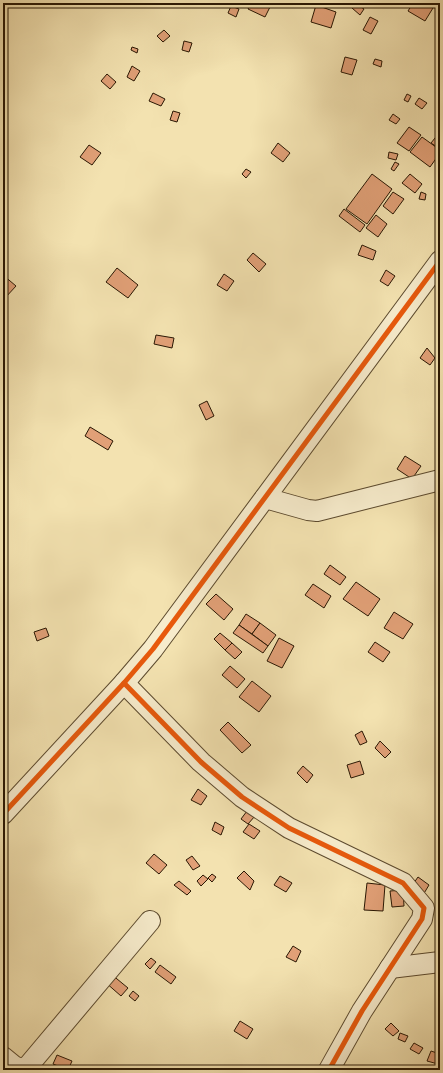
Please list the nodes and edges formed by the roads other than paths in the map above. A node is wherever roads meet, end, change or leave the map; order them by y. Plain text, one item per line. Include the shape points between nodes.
1 (440, 260) edge
2 (440, 480) edge
3 (265, 498) junction
4 (124, 683) junction
5 (3, 814) edge
6 (150, 921) dead end
7 (440, 962) edge
8 (390, 968) junction
9 (3, 1057) edge
10 (329, 1070) edge

1 - 3 street
2 - 3 street via 317,511
3 - 4 street via 153,649
4 - 5 street
4 - 8 street via 201,762 242,797 289,828 403,883 424,908 422,919
6 - 9 street via 28,1066 21,1069
7 - 8 street
8 - 10 street

